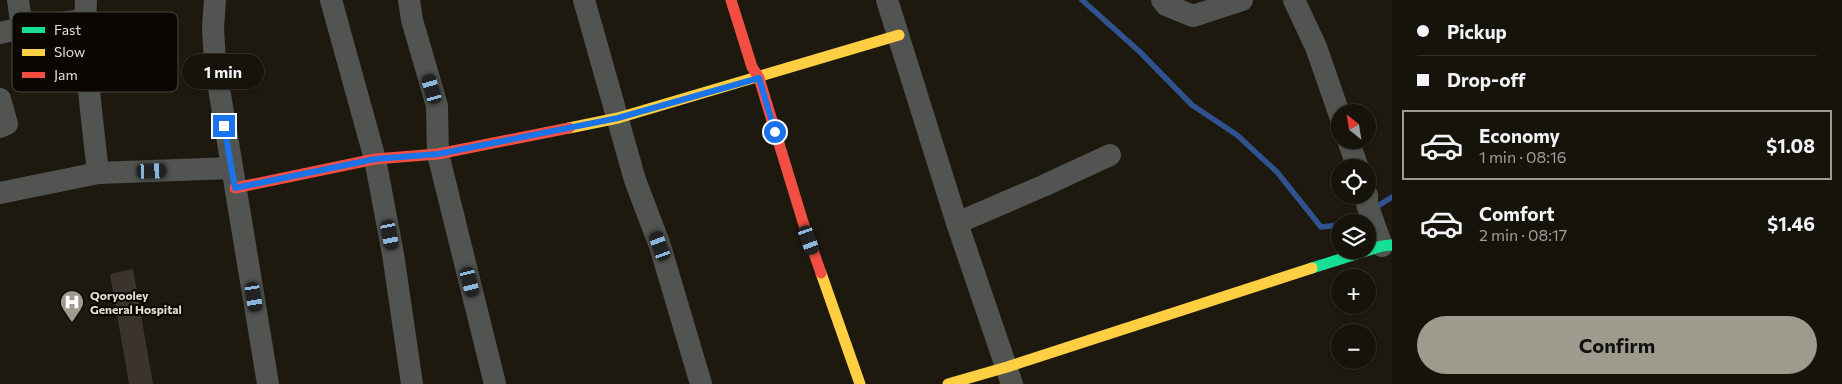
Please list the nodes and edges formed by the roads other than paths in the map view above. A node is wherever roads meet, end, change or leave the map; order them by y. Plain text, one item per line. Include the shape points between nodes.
1 (215, 0) edge
2 (331, 0) edge
3 (409, 0) edge
4 (584, 0) edge
5 (731, 0) edge
6 (887, 0) edge
7 (1162, 0) edge
8 (1242, 0) edge
9 (1294, 0) edge
10 (899, 35) junction
11 (759, 78) junction
12 (90, 92) edge
13 (0, 99) edge
14 (1336, 104) edge
15 (618, 118) junction
16 (0, 127) edge
17 (438, 154) junction
18 (1110, 155) dead end
19 (375, 159) junction
20 (98, 173) junction
21 (233, 178) junction
22 (0, 193) edge
23 (1370, 207) edge
24 (957, 222) junction
25 (1387, 245) edge
26 (1009, 376) edge
27 (268, 384) edge
28 (412, 384) edge
29 (495, 384) edge
30 (700, 384) edge
31 (860, 384) edge
32 (948, 384) edge

1 - 21 street via 215,64
2 - 19 street
3 - 17 street via 437,106
4 - 15 street
5 - 11 street via 752,67
6 - 10 street
7 - 8 street via 1166,5 1193,16
9 - 14 street via 1316,47
10 - 11 street
10 - 24 street
11 - 15 street
11 - 31 street via 803,222
12 - 20 street
13 - 16 street via 7,124
15 - 17 street
15 - 30 street
17 - 19 street
17 - 29 street
18 - 24 street
19 - 21 street
19 - 28 street
20 - 21 street
20 - 22 street
21 - 27 street
23 - 25 street
24 - 26 street
25 - 26 street
26 - 32 street

